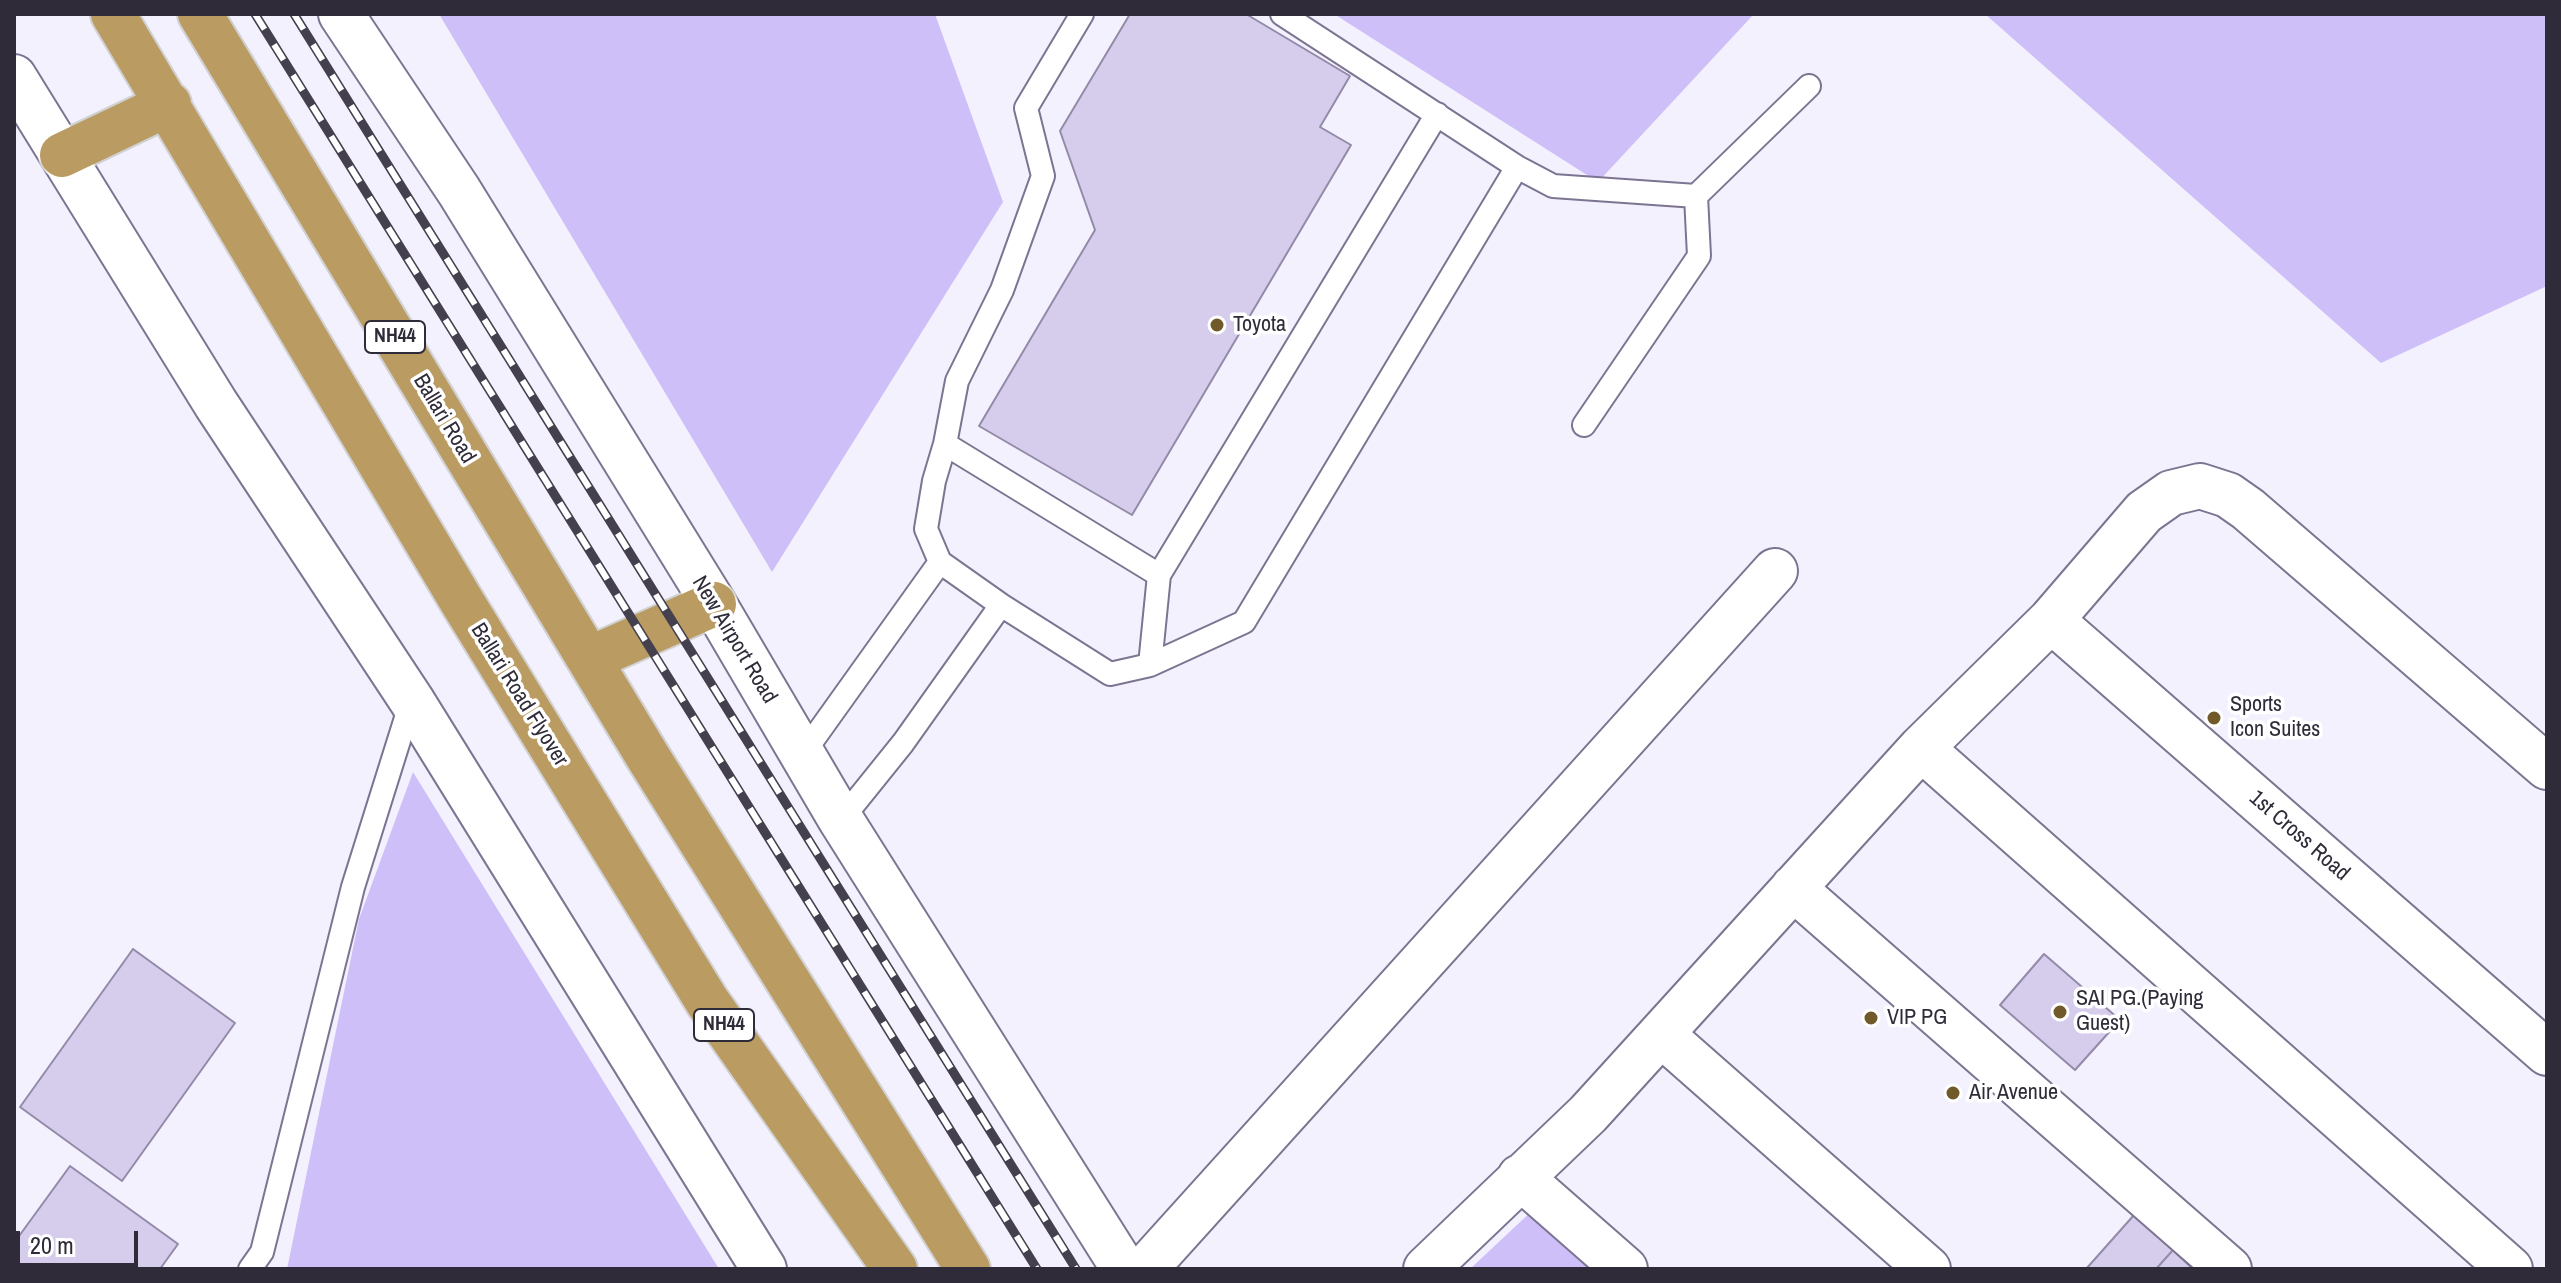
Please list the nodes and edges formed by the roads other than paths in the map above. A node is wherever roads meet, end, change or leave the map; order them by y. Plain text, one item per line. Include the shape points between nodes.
1 (113, 14) edge
2 (200, 14) edge
3 (341, 14) edge
4 (1082, 14) edge
5 (1282, 14) edge
6 (14, 77) edge
7 (1809, 86) dead end
8 (169, 104) junction
9 (1437, 114) junction
10 (62, 155) junction
11 (1517, 167) junction
12 (1696, 196) junction
13 (1584, 425) dead end
14 (945, 444) junction
15 (940, 562) junction
16 (1775, 571) dead end
17 (1159, 575) junction
18 (714, 604) junction
19 (1001, 605) junction
20 (2051, 620) junction
21 (589, 659) junction
22 (1150, 665) junction
23 (412, 701) junction
24 (1921, 748) junction
25 (802, 755) junction
26 (2547, 767) edge
27 (841, 820) junction
28 (1793, 888) junction
29 (1661, 1034) junction
30 (2547, 1053) edge
31 (1520, 1177) junction
32 (250, 1269) edge
33 (764, 1269) edge
34 (895, 1269) edge
35 (968, 1269) edge
36 (1124, 1269) edge
37 (1145, 1269) edge
38 (1426, 1269) edge
39 (1625, 1269) edge
40 (1928, 1269) edge
41 (2229, 1269) edge
42 (2510, 1269) edge

1 - 8 highway, NH44
2 - 21 highway, Ballari Road / NH44
3 - 18 street, New Airport Road via 459,191
4 - 14 lane via 1026,108 1043,176 1002,290 957,381
5 - 9 lane
6 - 10 street
7 - 12 lane
8 - 10 highway
8 - 34 highway, Ballari Road Flyover / NH44 via 461,600 707,1001
9 - 11 lane
9 - 17 lane
10 - 23 street via 216,404
11 - 12 lane via 1553,186
11 - 22 lane via 1244,622
12 - 13 lane via 1699,256
14 - 15 lane via 926,529
14 - 17 lane
15 - 19 lane
15 - 25 lane
16 - 37 street
17 - 22 lane
18 - 21 highway
18 - 25 street, New Airport Road
19 - 22 lane via 1110,674
19 - 27 lane
20 - 24 street
20 - 26 street via 2144,512 2171,493 2200,486 2248,509
20 - 30 street, 1st Cross Road
21 - 35 highway, NH44
23 - 32 lane via 353,887 262,1252
23 - 33 street
24 - 28 street
24 - 42 street
25 - 27 street, New Airport Road
27 - 36 street, New Airport Road
28 - 29 street
28 - 41 street
29 - 31 street via 1588,1114
29 - 40 street
31 - 38 street
31 - 39 street

